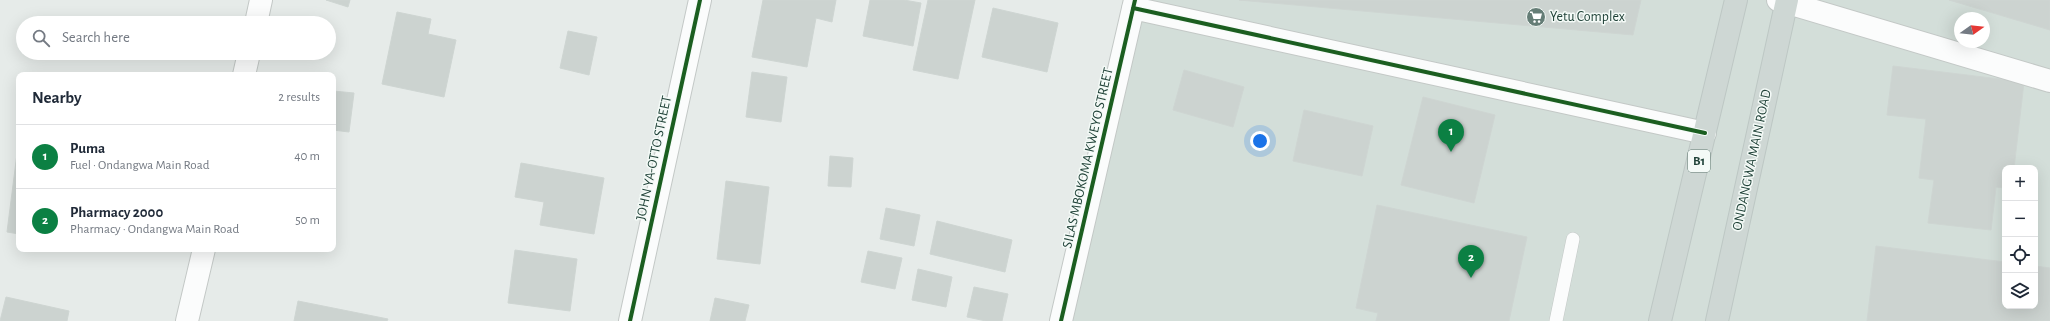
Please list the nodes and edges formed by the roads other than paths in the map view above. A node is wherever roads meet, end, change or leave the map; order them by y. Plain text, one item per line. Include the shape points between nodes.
1 (261, 0) edge
2 (700, 0) edge
3 (1736, 0) edge
4 (1784, 1) edge
5 (1134, 4) edge
6 (258, 16) edge
7 (247, 60) edge
8 (245, 72) edge
9 (2050, 81) edge
10 (1705, 133) junction
11 (1573, 239) dead end
12 (203, 252) edge
13 (187, 321) edge
14 (630, 321) edge
15 (1061, 321) edge
16 (1556, 321) edge
17 (1660, 321) edge
18 (1717, 321) edge

1 - 6 street
2 - 14 street, JOHN YA-OTTO STREET
3 - 10 main road, B1
4 - 9 street
4 - 18 main road, ONDANGWA MAIN ROAD
5 - 10 street
5 - 15 street, SILAS MBOKOMA KWEYO STREET
7 - 8 street
10 - 17 main road, B1
11 - 16 lane
12 - 13 street

